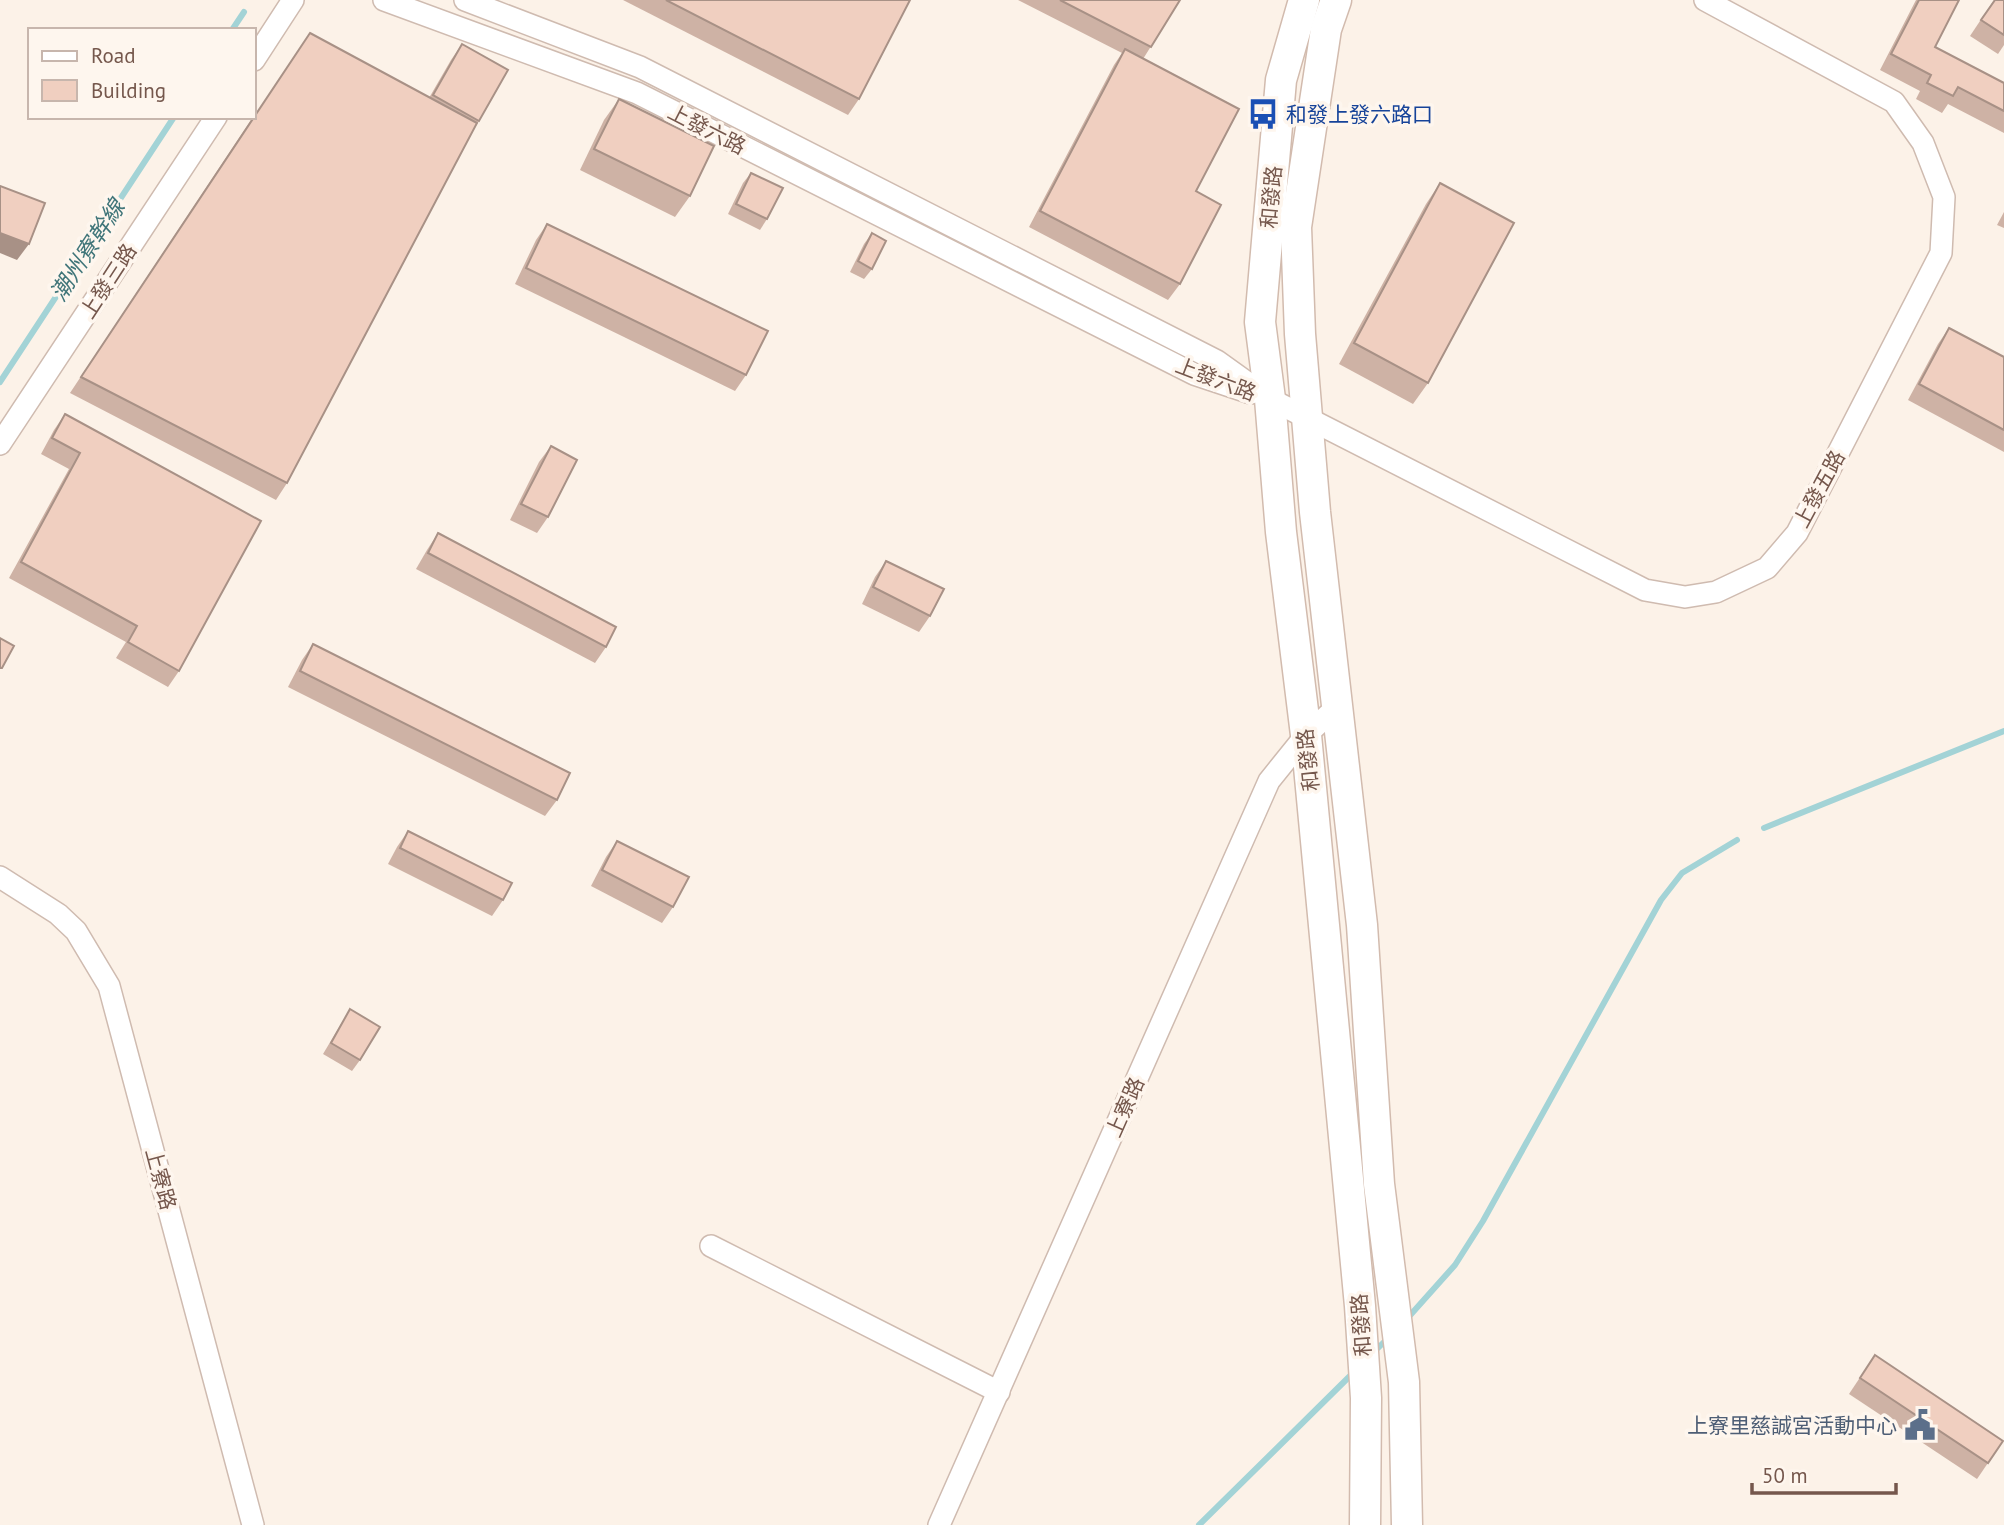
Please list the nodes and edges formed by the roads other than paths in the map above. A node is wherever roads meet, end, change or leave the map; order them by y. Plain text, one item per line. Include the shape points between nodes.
1 (293, 0) edge
2 (384, 0) edge
3 (465, 0) edge
4 (1304, 0) edge
5 (1336, 0) edge
6 (1705, 0) edge
7 (256, 57) edge
8 (215, 119) edge
9 (1270, 398) junction
10 (1307, 418) junction
11 (0, 444) edge
12 (1337, 707) junction
13 (1306, 735) junction
14 (0, 877) edge
15 (710, 1246) dead end
16 (999, 1392) junction
17 (253, 1525) edge
18 (939, 1525) edge
19 (1365, 1525) edge
20 (1407, 1525) edge

1 - 7 street
2 - 9 street, 上發六路 via 637,93 1194,373
3 - 9 street, 上發六路 via 640,67 1217,361
4 - 9 street, 和發路 via 1281,80 1266,248 1260,323
5 - 10 street, 和發路 via 1326,29 1296,228
6 - 10 street, 上發五路 via 1894,102 1923,143 1944,197 1941,253 1797,533 1767,568 1716,592 1685,597 1645,590
8 - 11 street, 上發三路
9 - 10 street, 上發五路
9 - 13 street, 和發路
10 - 12 street, 和發路
12 - 13 street, 上寮路
12 - 20 street, 和發路 via 1362,925 1379,1184 1404,1382
13 - 16 street, 上寮路 via 1269,781
13 - 19 street, 和發路 via 1360,1306 1366,1398
14 - 17 street, 上寮路 via 76,931 109,986
15 - 16 street
16 - 18 street, 上寮路

